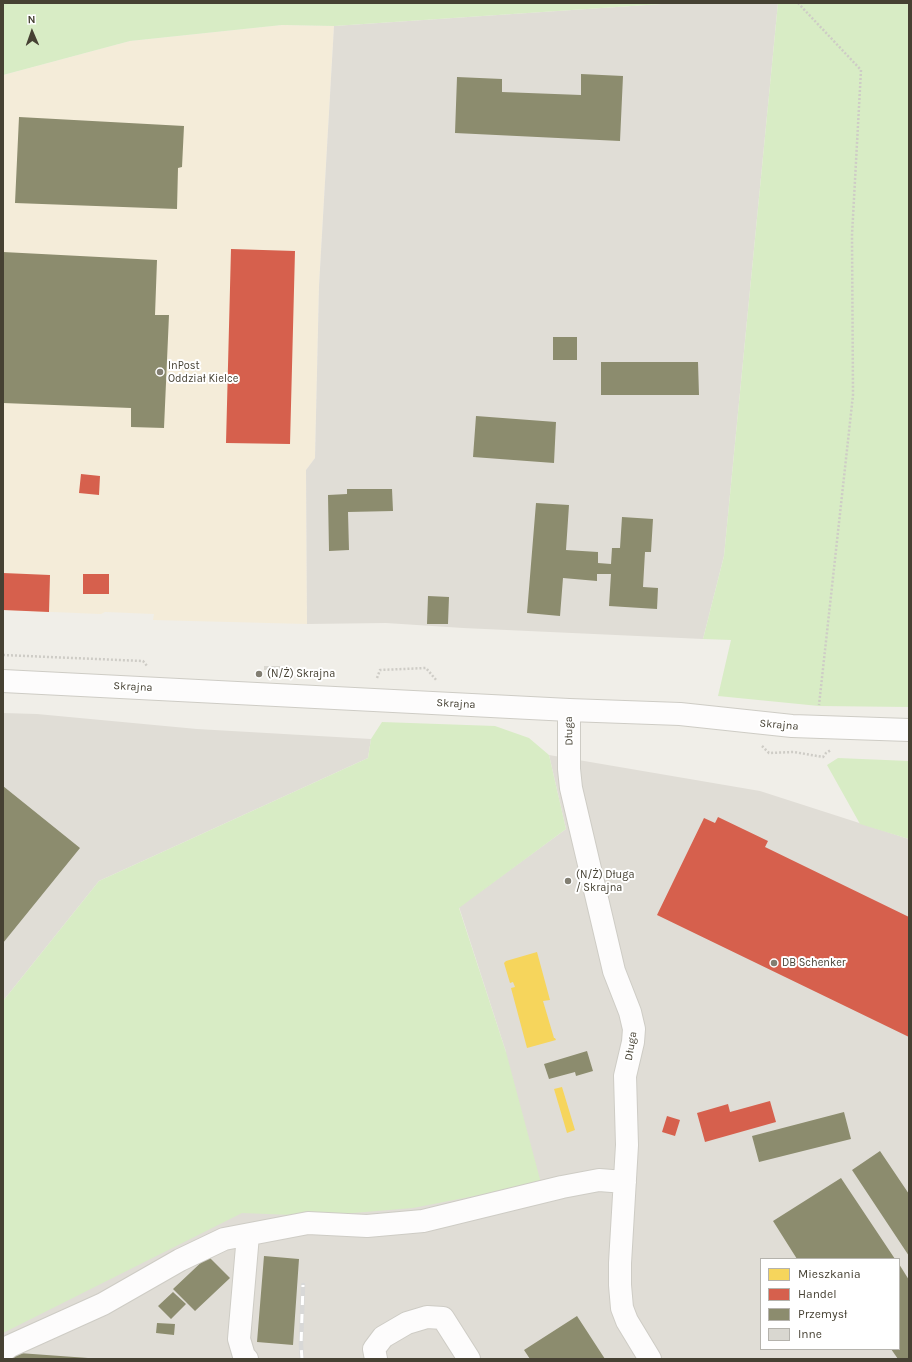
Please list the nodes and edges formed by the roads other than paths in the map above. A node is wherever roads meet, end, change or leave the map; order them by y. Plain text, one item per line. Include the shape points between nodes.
1 (3, 681) edge
2 (569, 710) junction
3 (909, 730) edge
4 (625, 1182) junction
5 (248, 1235) junction
6 (3, 1350) edge
7 (247, 1359) edge
8 (376, 1359) edge
9 (469, 1359) edge
10 (650, 1359) edge

1 - 2 street, Skrajna
2 - 3 street, Skrajna via 680,714 817,728
2 - 4 street, Długa via 571,788 612,965 634,1029 625,1076
4 - 5 street via 599,1180 562,1187 423,1222 367,1226 308,1223
4 - 10 street, Długa via 620,1263 622,1308
5 - 6 street via 224,1240 180,1260 103,1304
5 - 7 street via 239,1338
8 - 9 street via 374,1349 383,1336 407,1323 427,1317 443,1318

